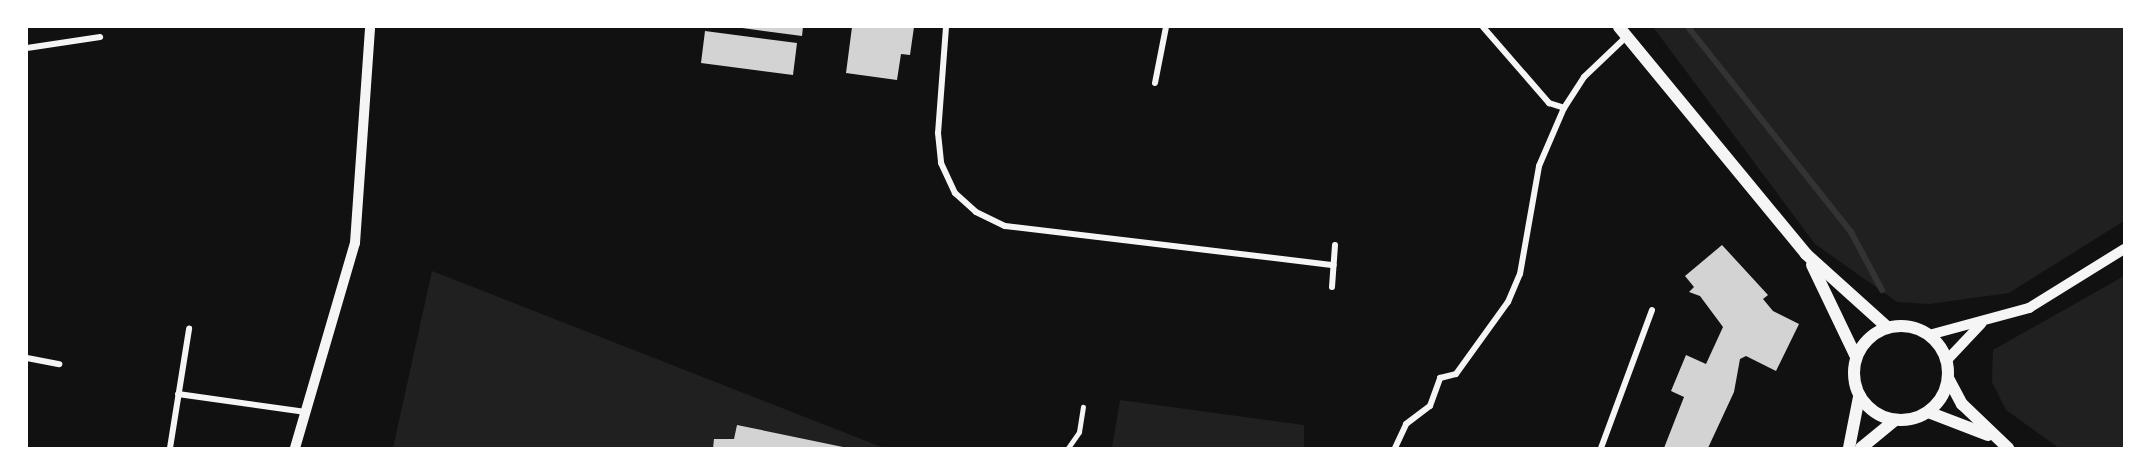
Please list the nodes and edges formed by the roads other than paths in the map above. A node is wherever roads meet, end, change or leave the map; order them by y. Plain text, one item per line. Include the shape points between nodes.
1 (370, 27) edge
2 (946, 27) edge
3 (1166, 27) edge
4 (1483, 27) edge
5 (1623, 31) edge
6 (100, 37) dead end
7 (27, 48) edge
8 (1155, 83) dead end
9 (1564, 108) junction
10 (1335, 245) dead end
11 (2124, 249) edge
12 (1806, 254) junction
13 (1334, 265) junction
14 (1332, 287) dead end
15 (1652, 310) dead end
16 (1981, 324) junction
17 (1887, 327) junction
18 (189, 329) dead end
19 (1929, 335) junction
20 (1856, 357) junction
21 (27, 358) edge
22 (1947, 360) junction
23 (59, 364) dead end
24 (1948, 378) junction
25 (178, 394) junction
26 (1859, 397) junction
27 (1083, 406) dead end
28 (306, 412) junction
29 (1928, 412) junction
30 (1895, 420) junction
31 (1997, 440) junction
32 (170, 448) edge
33 (295, 448) edge
34 (1068, 448) edge
35 (1395, 448) edge
36 (1601, 448) edge
37 (1849, 448) edge
38 (1861, 448) edge
39 (2008, 448) edge

1 - 28 street via 355,243
2 - 13 street via 938,133 941,163 955,193 976,212 1005,226
3 - 8 street
4 - 9 street via 1549,103
5 - 9 street
5 - 12 main road
6 - 7 street
9 - 35 street via 1539,165 1520,274 1508,302 1456,374 1440,378 1430,406 1406,424
10 - 13 street
11 - 16 street via 2029,309
12 - 17 main road
12 - 20 main road
13 - 14 street
15 - 36 street
16 - 19 street
16 - 22 street
17 - 19 main road via 1904,326
17 - 20 main road via 1874,334
18 - 25 street
19 - 22 main road
20 - 26 main road
21 - 23 street
22 - 24 main road
24 - 29 main road
24 - 31 main road via 1962,404
25 - 28 street
25 - 32 street
26 - 30 main road
26 - 37 main road
27 - 34 lane via 1078,432
28 - 33 street
29 - 30 main road
29 - 31 main road
30 - 38 main road
31 - 39 main road

